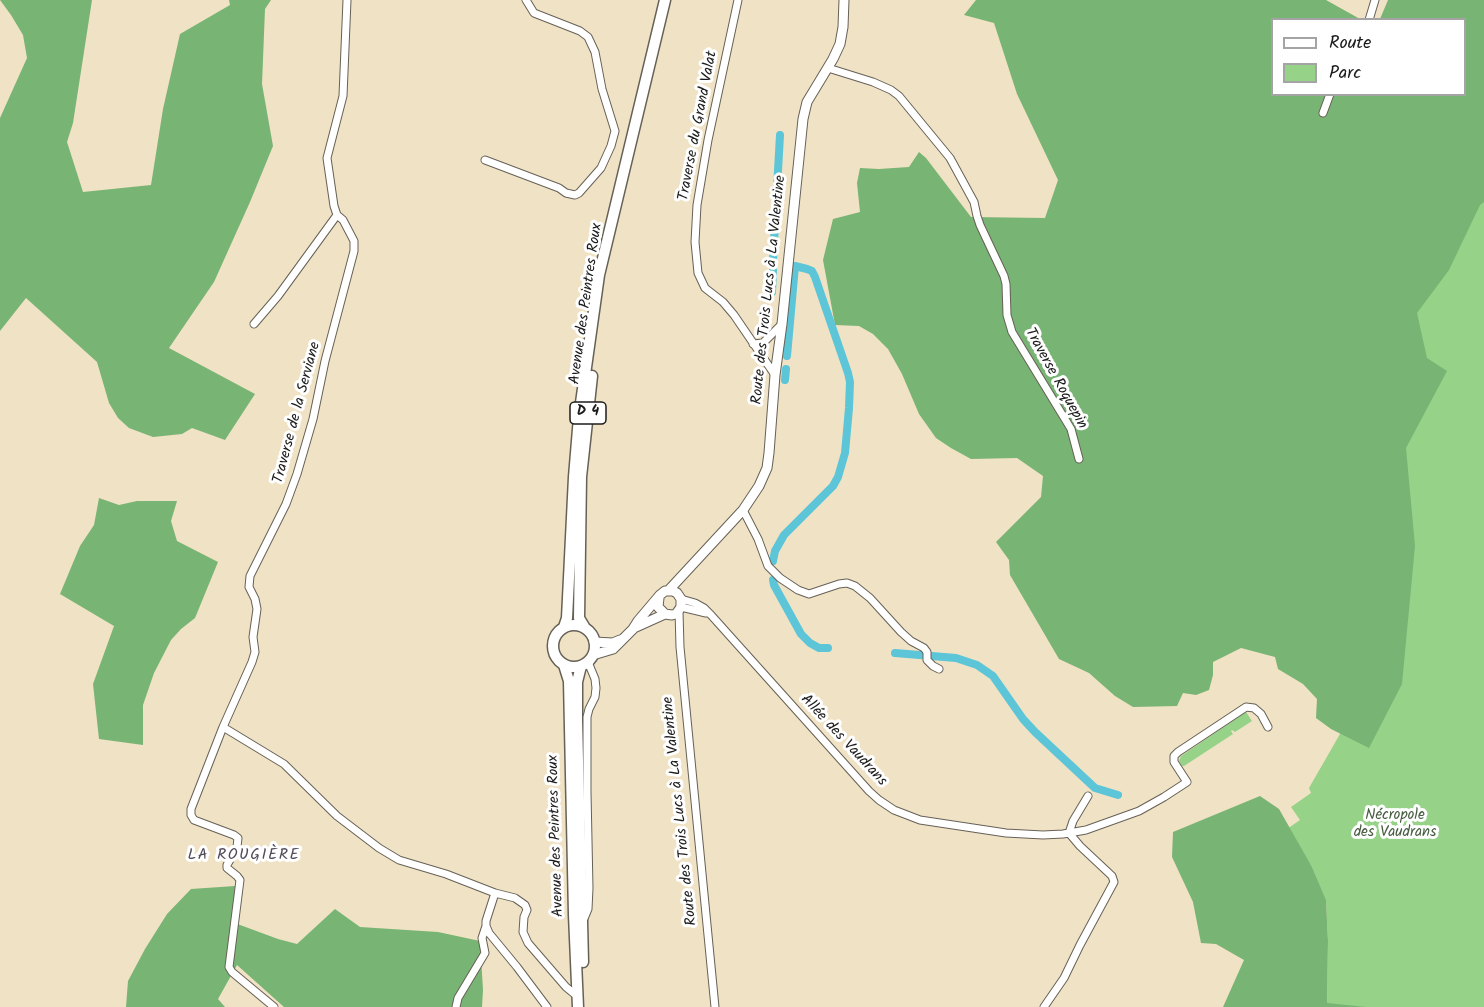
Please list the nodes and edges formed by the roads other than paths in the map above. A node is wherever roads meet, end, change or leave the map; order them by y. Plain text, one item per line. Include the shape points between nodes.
1 (347, 0) edge
2 (526, 0) edge
3 (664, 0) edge
4 (738, 0) edge
5 (844, 0) edge
6 (1375, 0) edge
7 (1370, 18) edge
8 (828, 68) junction
9 (1329, 96) edge
10 (1323, 113) dead end
11 (485, 160) dead end
12 (617, 198) junction
13 (337, 215) junction
14 (254, 324) dead end
15 (782, 324) junction
16 (753, 344) junction
17 (775, 375) junction
18 (1079, 459) dead end
19 (743, 510) junction
20 (691, 567) junction
21 (668, 591) junction
22 (658, 598) junction
23 (680, 603) junction
24 (665, 614) junction
25 (564, 627) junction
26 (585, 628) junction
27 (633, 629) junction
28 (623, 639) junction
29 (594, 642) junction
30 (587, 661) junction
31 (564, 665) junction
32 (939, 669) dead end
33 (223, 727) junction
34 (1268, 727) dead end
35 (1088, 796) dead end
36 (1069, 833) junction
37 (495, 893) junction
38 (582, 923) junction
39 (486, 926) junction
40 (578, 1001) edge
41 (274, 1007) edge
42 (456, 1007) edge
43 (547, 1007) edge
44 (584, 1007) edge
45 (716, 1007) edge
46 (1044, 1007) edge

1 - 13 street, Traverse de la Serviane via 343,96 327,158
2 - 11 street via 534,13 588,36 596,52 615,131 601,168 575,195
3 - 12 main road, Avenue des Peintres Roux / D 4
4 - 16 street, Traverse du Grand Valat via 708,140 695,242 698,273 705,288 723,302
5 - 8 street, Route des Trois Lucs à La Valentine via 842,37
6 - 7 street
8 - 15 street, Route des Trois Lucs à La Valentine via 807,102 803,119
8 - 18 street, Traverse Roquepin via 891,90 950,158 974,202 980,225 1004,276 1012,332 1071,429
9 - 10 street
12 - 25 main road, Avenue des Peintres Roux / D 4 via 599,274 579,417
12 - 26 main road, Avenue des Peintres Roux / D 4 via 596,335 581,477 579,618
13 - 14 street
13 - 33 street, Traverse de la Serviane via 352,235 354,251 297,474 250,576 249,587 257,609 255,652
15 - 16 street via 763,343
15 - 17 street, Route des Trois Lucs à La Valentine
16 - 17 street, Traverse du Grand Valat
17 - 19 street, Route des Trois Lucs à La Valentine via 767,468
19 - 20 street, Route des Trois Lucs à La Valentine
19 - 32 street via 768,566 780,578 809,594 839,584 855,586 911,641 924,648 933,666
20 - 21 street, Route des Trois Lucs à La Valentine
20 - 23 street, Route des Trois Lucs à La Valentine
21 - 22 street
21 - 23 street via 677,592
22 - 24 street via 658,607
22 - 27 street
23 - 24 street via 672,615
23 - 36 street, Allée des Vaudrans via 711,615 869,791 894,810 920,820 1006,833
23 - 45 street, Route des Trois Lucs à La Valentine via 681,654
24 - 27 street
25 - 26 main road
25 - 31 main road via 553,646
26 - 29 main road
27 - 28 street
28 - 29 street
28 - 30 street via 613,649
29 - 30 main road via 595,649
30 - 31 main road via 573,667
30 - 38 main road, Avenue des Peintres Roux via 577,682
30 - 38 street, Avenue des Peintres Roux via 596,688 587,717 589,888 588,909
31 - 40 main road, Avenue des Peintres Roux via 569,681
33 - 37 street via 284,764 337,816 379,848 399,860
33 - 41 street, Traverse de la Serviane via 191,815 198,822 238,838 227,865 240,880 230,967
34 - 36 street, Allée des Vaudrans via 1261,714 1246,706 1174,756 1186,782 1138,811
35 - 36 street
36 - 46 street via 1114,882 1064,978
37 - 39 street
37 - 40 street via 525,905 523,932 528,944
38 - 44 main road, Avenue des Peintres Roux
39 - 42 street via 482,938 485,953
39 - 43 street

